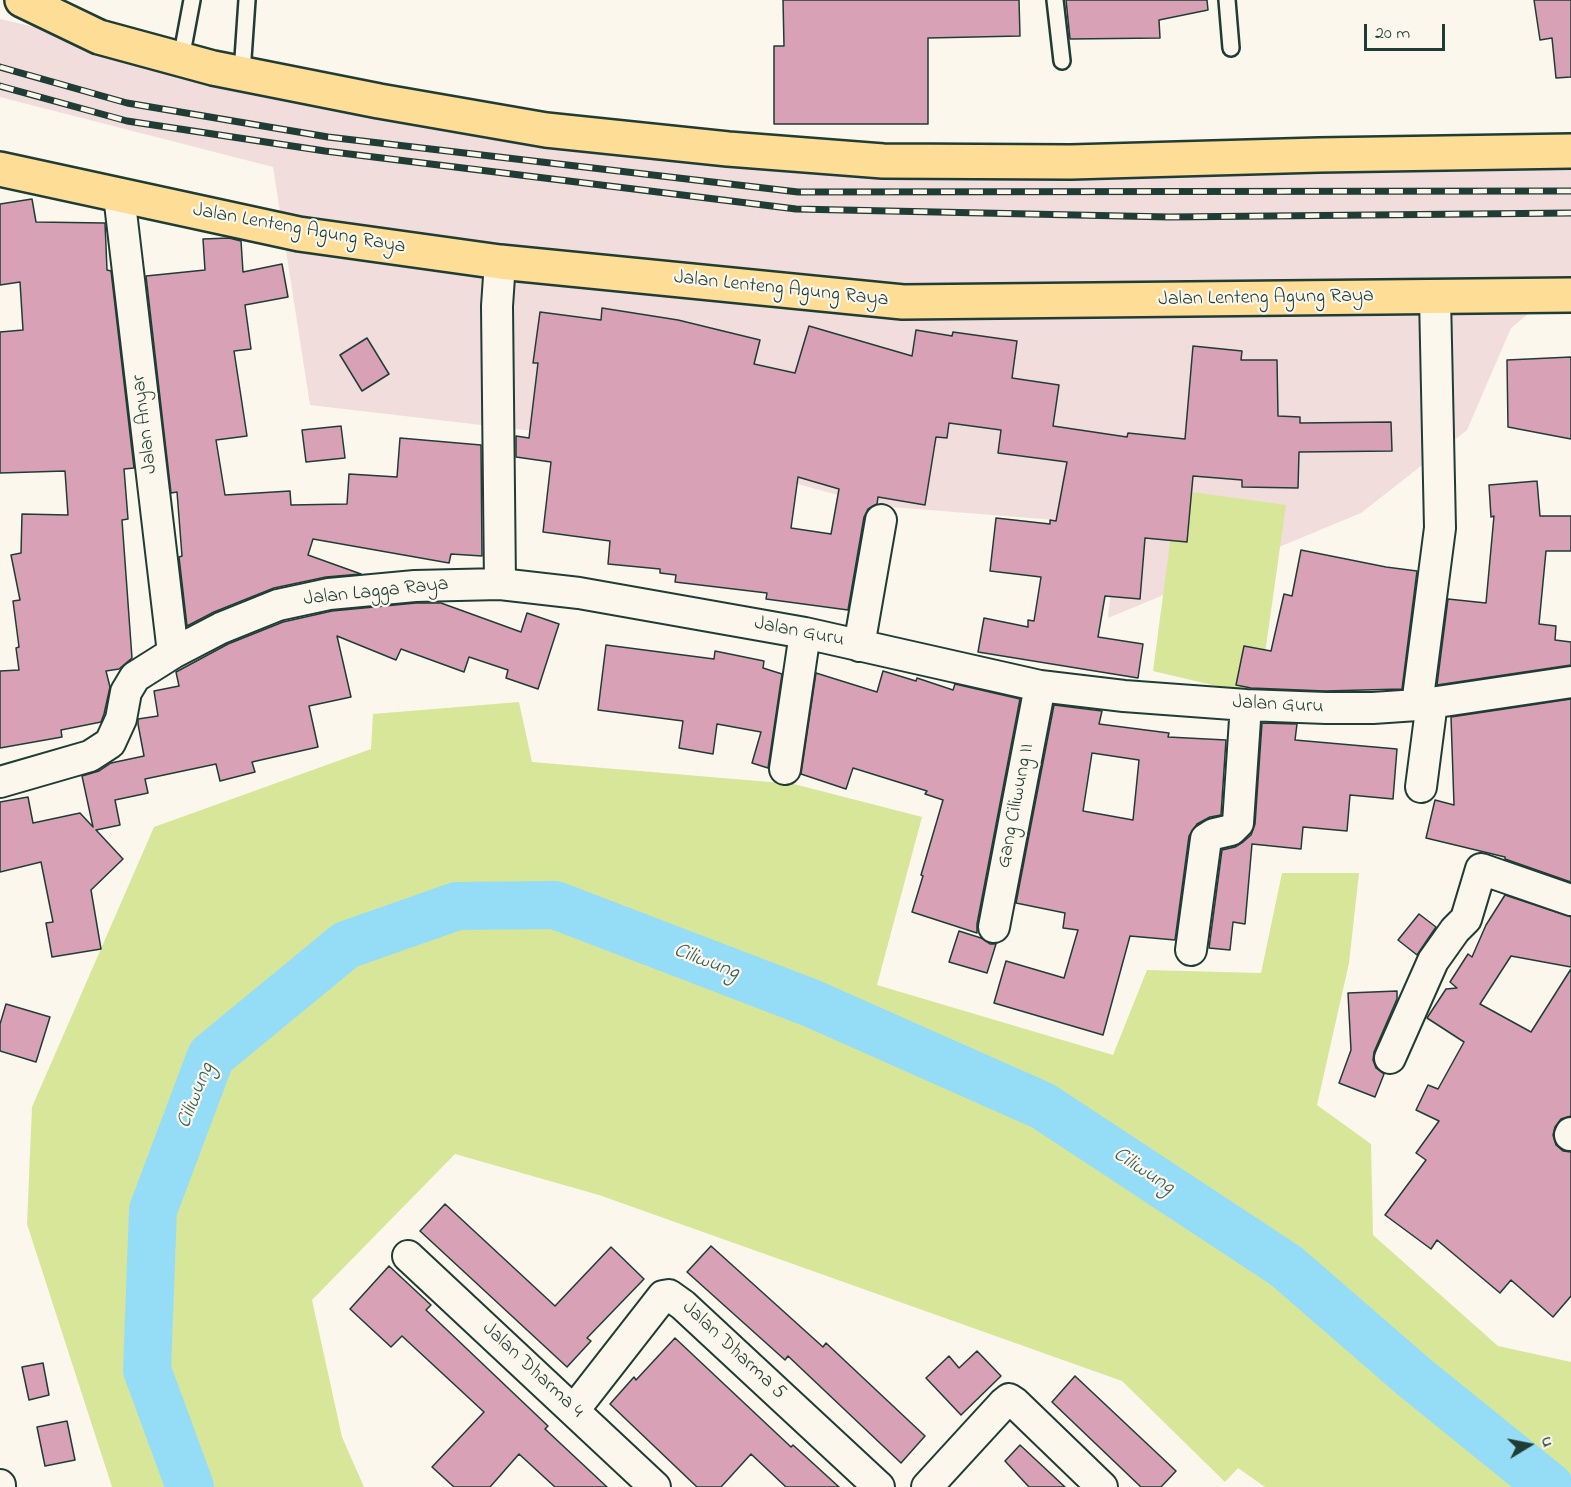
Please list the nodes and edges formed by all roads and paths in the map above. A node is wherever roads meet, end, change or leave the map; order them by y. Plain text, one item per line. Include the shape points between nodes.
1 (22, 0) edge
2 (192, 0) edge
3 (247, 0) edge
4 (1055, 0) edge
5 (1227, 0) edge
6 (1231, 48) dead end
7 (181, 59) junction
8 (1062, 61) dead end
9 (242, 73) junction
10 (1571, 151) edge
11 (0, 152) edge
12 (0, 169) edge
13 (113, 194) junction
14 (500, 262) junction
15 (1571, 295) edge
16 (1435, 297) junction
17 (881, 520) dead end
18 (500, 584) junction
19 (805, 633) junction
20 (859, 646) junction
21 (172, 653) junction
22 (1571, 682) edge
23 (1040, 686) junction
24 (1425, 704) junction
25 (1246, 705) junction
26 (785, 769) dead end
27 (0, 782) edge
28 (1420, 787) dead end
29 (1571, 900) edge
30 (994, 927) dead end
31 (1191, 951) dead end
32 (1390, 1058) dead end
33 (408, 1256) dead end
34 (574, 1410) junction
35 (655, 1487) edge
36 (879, 1487) edge
37 (927, 1487) edge
38 (1102, 1487) edge

1 - 7 main road via 99,37
2 - 7 lane
3 - 9 lane
4 - 8 lane
5 - 6 lane
7 - 9 main road
9 - 10 main road via 546,130 883,161 1071,162
11 - 13 main road
12 - 13 main road, Jalan Lenteng Agung Raya
13 - 14 main road, Jalan Lenteng Agung Raya via 299,234
13 - 21 street, Jalan Anyar
14 - 16 main road, Jalan Lenteng Agung Raya via 903,302
14 - 18 street
15 - 16 main road, Jalan Lenteng Agung Raya
16 - 24 street via 1440,528
17 - 20 street
18 - 19 street, Jalan Guru via 579,593
18 - 21 street, Jalan Lagga Raya via 329,594 278,605 221,627
19 - 20 street, Jalan Guru
19 - 26 street
20 - 23 street, Jalan Guru
21 - 27 street, Jalan Lagga Raya via 135,677 126,692 121,719 110,743 90,756
22 - 24 street, Jalan Guru
23 - 25 street, Jalan Guru
23 - 30 street, Gang Ciliwung II
24 - 25 street, Jalan Guru via 1326,708
24 - 28 street
25 - 31 street via 1238,823 1231,830 1206,839
29 - 32 street via 1481,869 1466,919 1433,961
33 - 34 street, Jalan Dharma 4
34 - 35 street, Jalan Dharma 4
34 - 36 street, Jalan Dharma 5 via 663,1296 669,1295
37 - 38 street via 1010,1399

